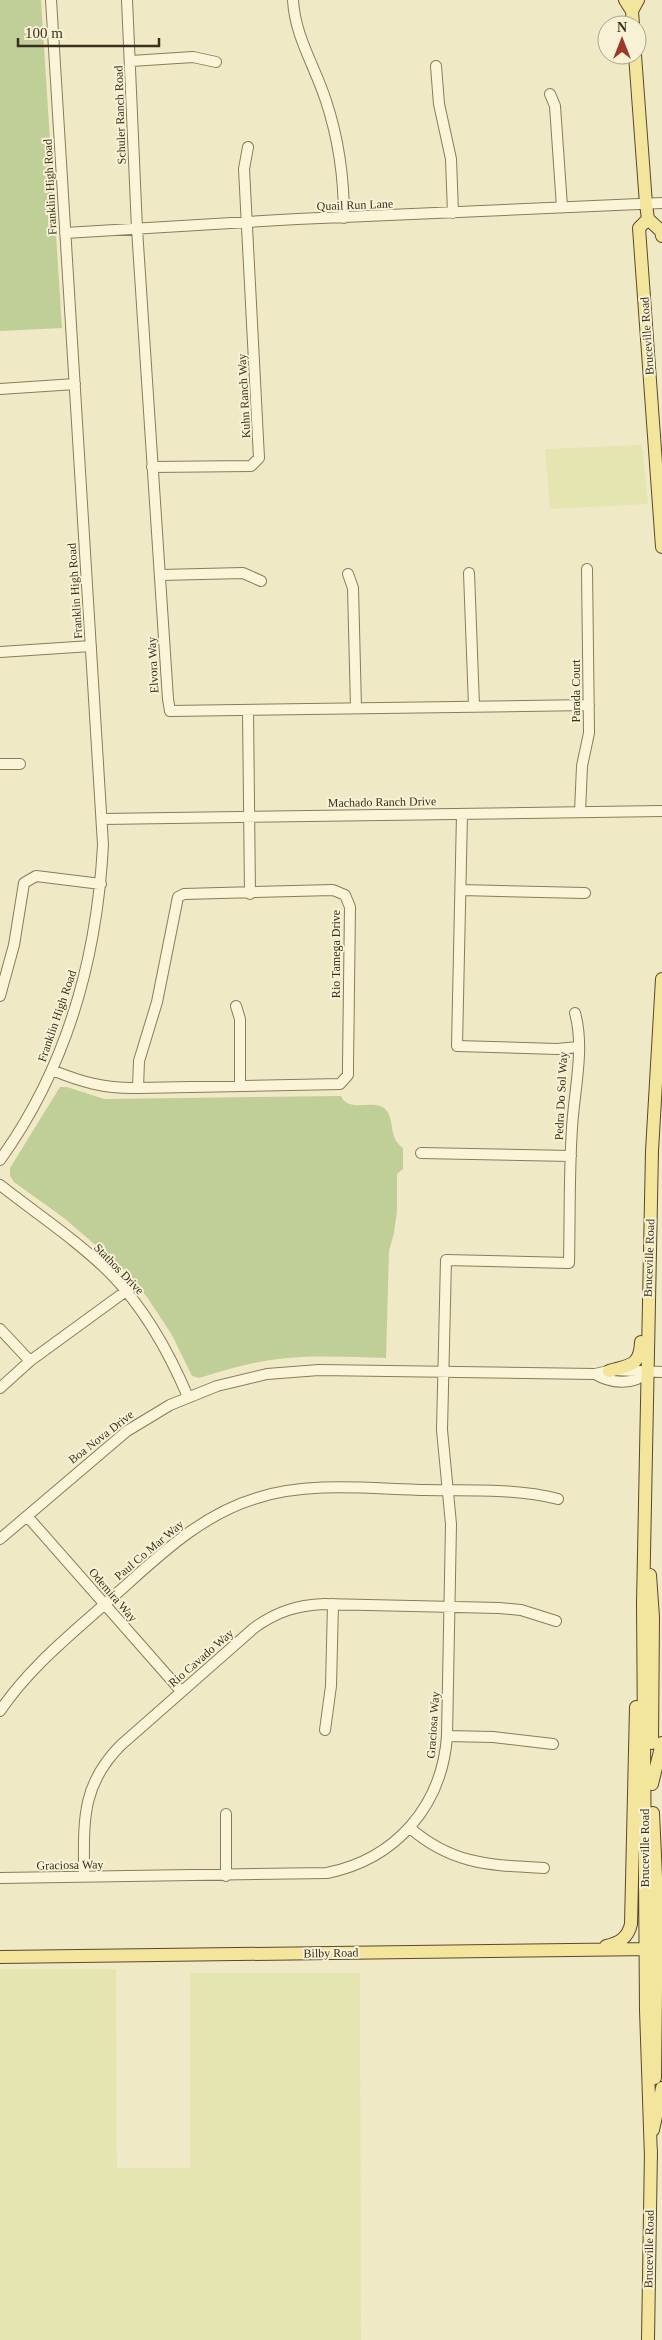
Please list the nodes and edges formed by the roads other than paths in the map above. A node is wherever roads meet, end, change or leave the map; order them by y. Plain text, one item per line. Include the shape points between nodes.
1 (51, 0) edge
2 (127, 0) edge
3 (293, 0) edge
4 (131, 61) junction
5 (216, 62) dead end
6 (636, 65) edge
7 (436, 66) dead end
8 (550, 94) dead end
9 (248, 147) dead end
10 (646, 204) junction
11 (662, 204) edge
12 (562, 207) junction
13 (454, 213) junction
14 (344, 218) junction
15 (648, 219) junction
16 (246, 223) junction
17 (137, 228) junction
18 (65, 233) junction
19 (662, 236) edge
20 (75, 384) junction
21 (0, 389) edge
22 (152, 467) junction
23 (662, 547) edge
24 (587, 569) dead end
25 (469, 573) dead end
26 (348, 574) dead end
27 (160, 575) junction
28 (261, 581) dead end
29 (91, 646) junction
30 (0, 652) edge
31 (589, 705) junction
32 (474, 706) junction
33 (356, 708) junction
34 (248, 710) junction
35 (0, 764) edge
36 (20, 764) dead end
37 (662, 811) edge
38 (580, 812) junction
39 (462, 814) junction
40 (250, 817) junction
41 (102, 819) junction
42 (101, 884) junction
43 (461, 890) junction
44 (585, 893) dead end
45 (250, 894) junction
46 (662, 979) edge
47 (0, 996) edge
48 (236, 1006) dead end
49 (575, 1013) dead end
50 (578, 1047) junction
51 (52, 1070) junction
52 (240, 1085) junction
53 (138, 1088) junction
54 (421, 1153) dead end
55 (571, 1156) junction
56 (0, 1160) edge
57 (0, 1185) edge
58 (126, 1291) junction
59 (0, 1329) edge
60 (648, 1329) junction
61 (30, 1361) junction
62 (609, 1370) junction
63 (443, 1372) junction
64 (646, 1372) junction
65 (662, 1372) edge
66 (595, 1374) junction
67 (0, 1388) edge
68 (188, 1397) junction
69 (447, 1490) junction
70 (558, 1499) dead end
71 (26, 1516) junction
72 (646, 1538) junction
73 (0, 1539) edge
74 (105, 1604) junction
75 (333, 1604) junction
76 (449, 1606) junction
77 (662, 1614) edge
78 (556, 1621) dead end
79 (653, 1649) junction
80 (643, 1675) junction
81 (181, 1691) junction
82 (0, 1711) edge
83 (325, 1730) dead end
84 (447, 1736) junction
85 (662, 1743) edge
86 (553, 1744) dead end
87 (652, 1784) junction
88 (226, 1814) dead end
89 (410, 1828) junction
90 (544, 1868) dead end
91 (226, 1876) junction
92 (84, 1877) junction
93 (0, 1878) edge
94 (655, 1949) edge
95 (589, 1950) junction
96 (0, 1957) edge
97 (662, 2088) edge
98 (652, 2134) junction
99 (651, 2158) junction
100 (648, 2340) edge

1 - 18 street, Franklin High Road
2 - 4 street, Schuler Ranch Road
3 - 14 street via 297,32 335,129 344,182
4 - 5 street via 193,57
4 - 17 street, Schuler Ranch Road
6 - 10 main road, Bruceville Road
7 - 13 street via 439,104 451,159
8 - 12 street via 555,106
9 - 16 street, Kuhn Ranch Way via 244,169
10 - 11 street, Quail Run Lane
10 - 12 street, Quail Run Lane
10 - 15 main road, Bruceville Road
12 - 13 street, Quail Run Lane
13 - 14 street, Quail Run Lane
14 - 16 street, Quail Run Lane
15 - 19 main road via 662,231
15 - 23 main road, Bruceville Road via 639,228
16 - 17 street, Quail Run Lane
16 - 22 street, Kuhn Ranch Way via 259,458 251,466
17 - 18 street, Quail Run Lane
17 - 22 street, Elvora Way
18 - 20 street, Franklin High Road
20 - 21 street
20 - 29 street, Franklin High Road
22 - 27 street, Elvora Way
24 - 31 street, Parada Court
25 - 32 street
26 - 33 street via 353,588
27 - 28 street via 244,573
27 - 34 street, Elvora Way via 170,711
29 - 30 street
29 - 41 street, Franklin High Road
31 - 32 street, Elvora Way
31 - 38 street, Parada Court
32 - 33 street, Elvora Way
33 - 34 street, Elvora Way
34 - 40 street
35 - 36 street
37 - 38 street, Machado Ranch Drive
38 - 39 street, Machado Ranch Drive
39 - 40 street, Machado Ranch Drive
39 - 43 street, Pedra Do Sol Way
40 - 41 street, Machado Ranch Drive
40 - 45 street
41 - 42 street, Franklin High Road
42 - 47 street via 36,876 24,883 14,945
42 - 51 street, Franklin High Road via 84,979
43 - 44 street
43 - 50 street, Pedra Do Sol Way via 457,1046
45 - 52 street, Rio Tamega Drive via 333,890 345,895 350,907 348,1075 340,1084
45 - 53 street, Rio Tamega Drive via 184,894 178,897 157,1002 139,1061
46 - 60 main road, Bruceville Road via 653,1141
48 - 52 street via 240,1019
49 - 50 street
50 - 55 street, Pedra Do Sol Way
51 - 53 street, Rio Tamega Drive via 83,1083 108,1088
51 - 56 street, Franklin High Road
52 - 53 street, Rio Tamega Drive
54 - 55 street
55 - 63 street, Pedra Do Sol Way via 569,1263 446,1260
57 - 58 street, Stathos Drive via 85,1251
58 - 61 street
58 - 68 street, Stathos Drive via 157,1334
59 - 61 street
60 - 62 main road via 642,1337 636,1361 629,1366
60 - 64 main road, Bruceville Road
61 - 67 street
62 - 64 street
62 - 66 street
63 - 66 street, Boa Nova Drive
63 - 68 street, Boa Nova Drive via 298,1371 247,1378
63 - 69 street, Graciosa Way via 442,1430
64 - 65 street
64 - 66 street via 639,1379 630,1381 611,1380
64 - 72 main road, Bruceville Road
68 - 71 street, Boa Nova Drive via 127,1431
69 - 70 street, Paul Co Mar Way via 523,1492
69 - 74 street, Paul Co Mar Way via 318,1488 283,1491 257,1498 224,1510 194,1528
69 - 76 street, Graciosa Way
71 - 73 street, Boa Nova Drive
71 - 74 street, Odemira Way
72 - 79 main road, Bruceville Road via 652,1592
72 - 80 main road, Bruceville Road via 642,1604
74 - 81 street, Odemira Way
74 - 82 street, Paul Co Mar Way via 25,1676
75 - 76 street, Rio Cavado Way
75 - 81 street, Rio Cavado Way via 290,1609 264,1621
75 - 83 street via 332,1686
76 - 78 street, Rio Cavado Way via 521,1610
76 - 84 street, Graciosa Way
77 - 79 main road
79 - 87 main road, Bruceville Road
80 - 94 main road, Bruceville Road
80 - 95 main road via 635,1718 631,1924 628,1933 618,1942
81 - 92 street, Rio Cavado Way via 108,1757 96,1777 86,1805
84 - 86 street
84 - 89 street, Graciosa Way via 436,1789
85 - 87 main road
87 - 94 main road, Bruceville Road via 657,1877
88 - 91 street
89 - 90 street via 440,1850 469,1862
89 - 91 street, Graciosa Way via 390,1847 372,1858 341,1870 307,1875
91 - 92 street, Graciosa Way
92 - 93 street, Graciosa Way
94 - 95 main road, Bilby Road
94 - 98 main road, Bruceville Road
94 - 99 main road, Bruceville Road
95 - 96 main road, Bilby Road
97 - 98 main road
98 - 99 main road, Bruceville Road
99 - 100 main road, Bruceville Road

